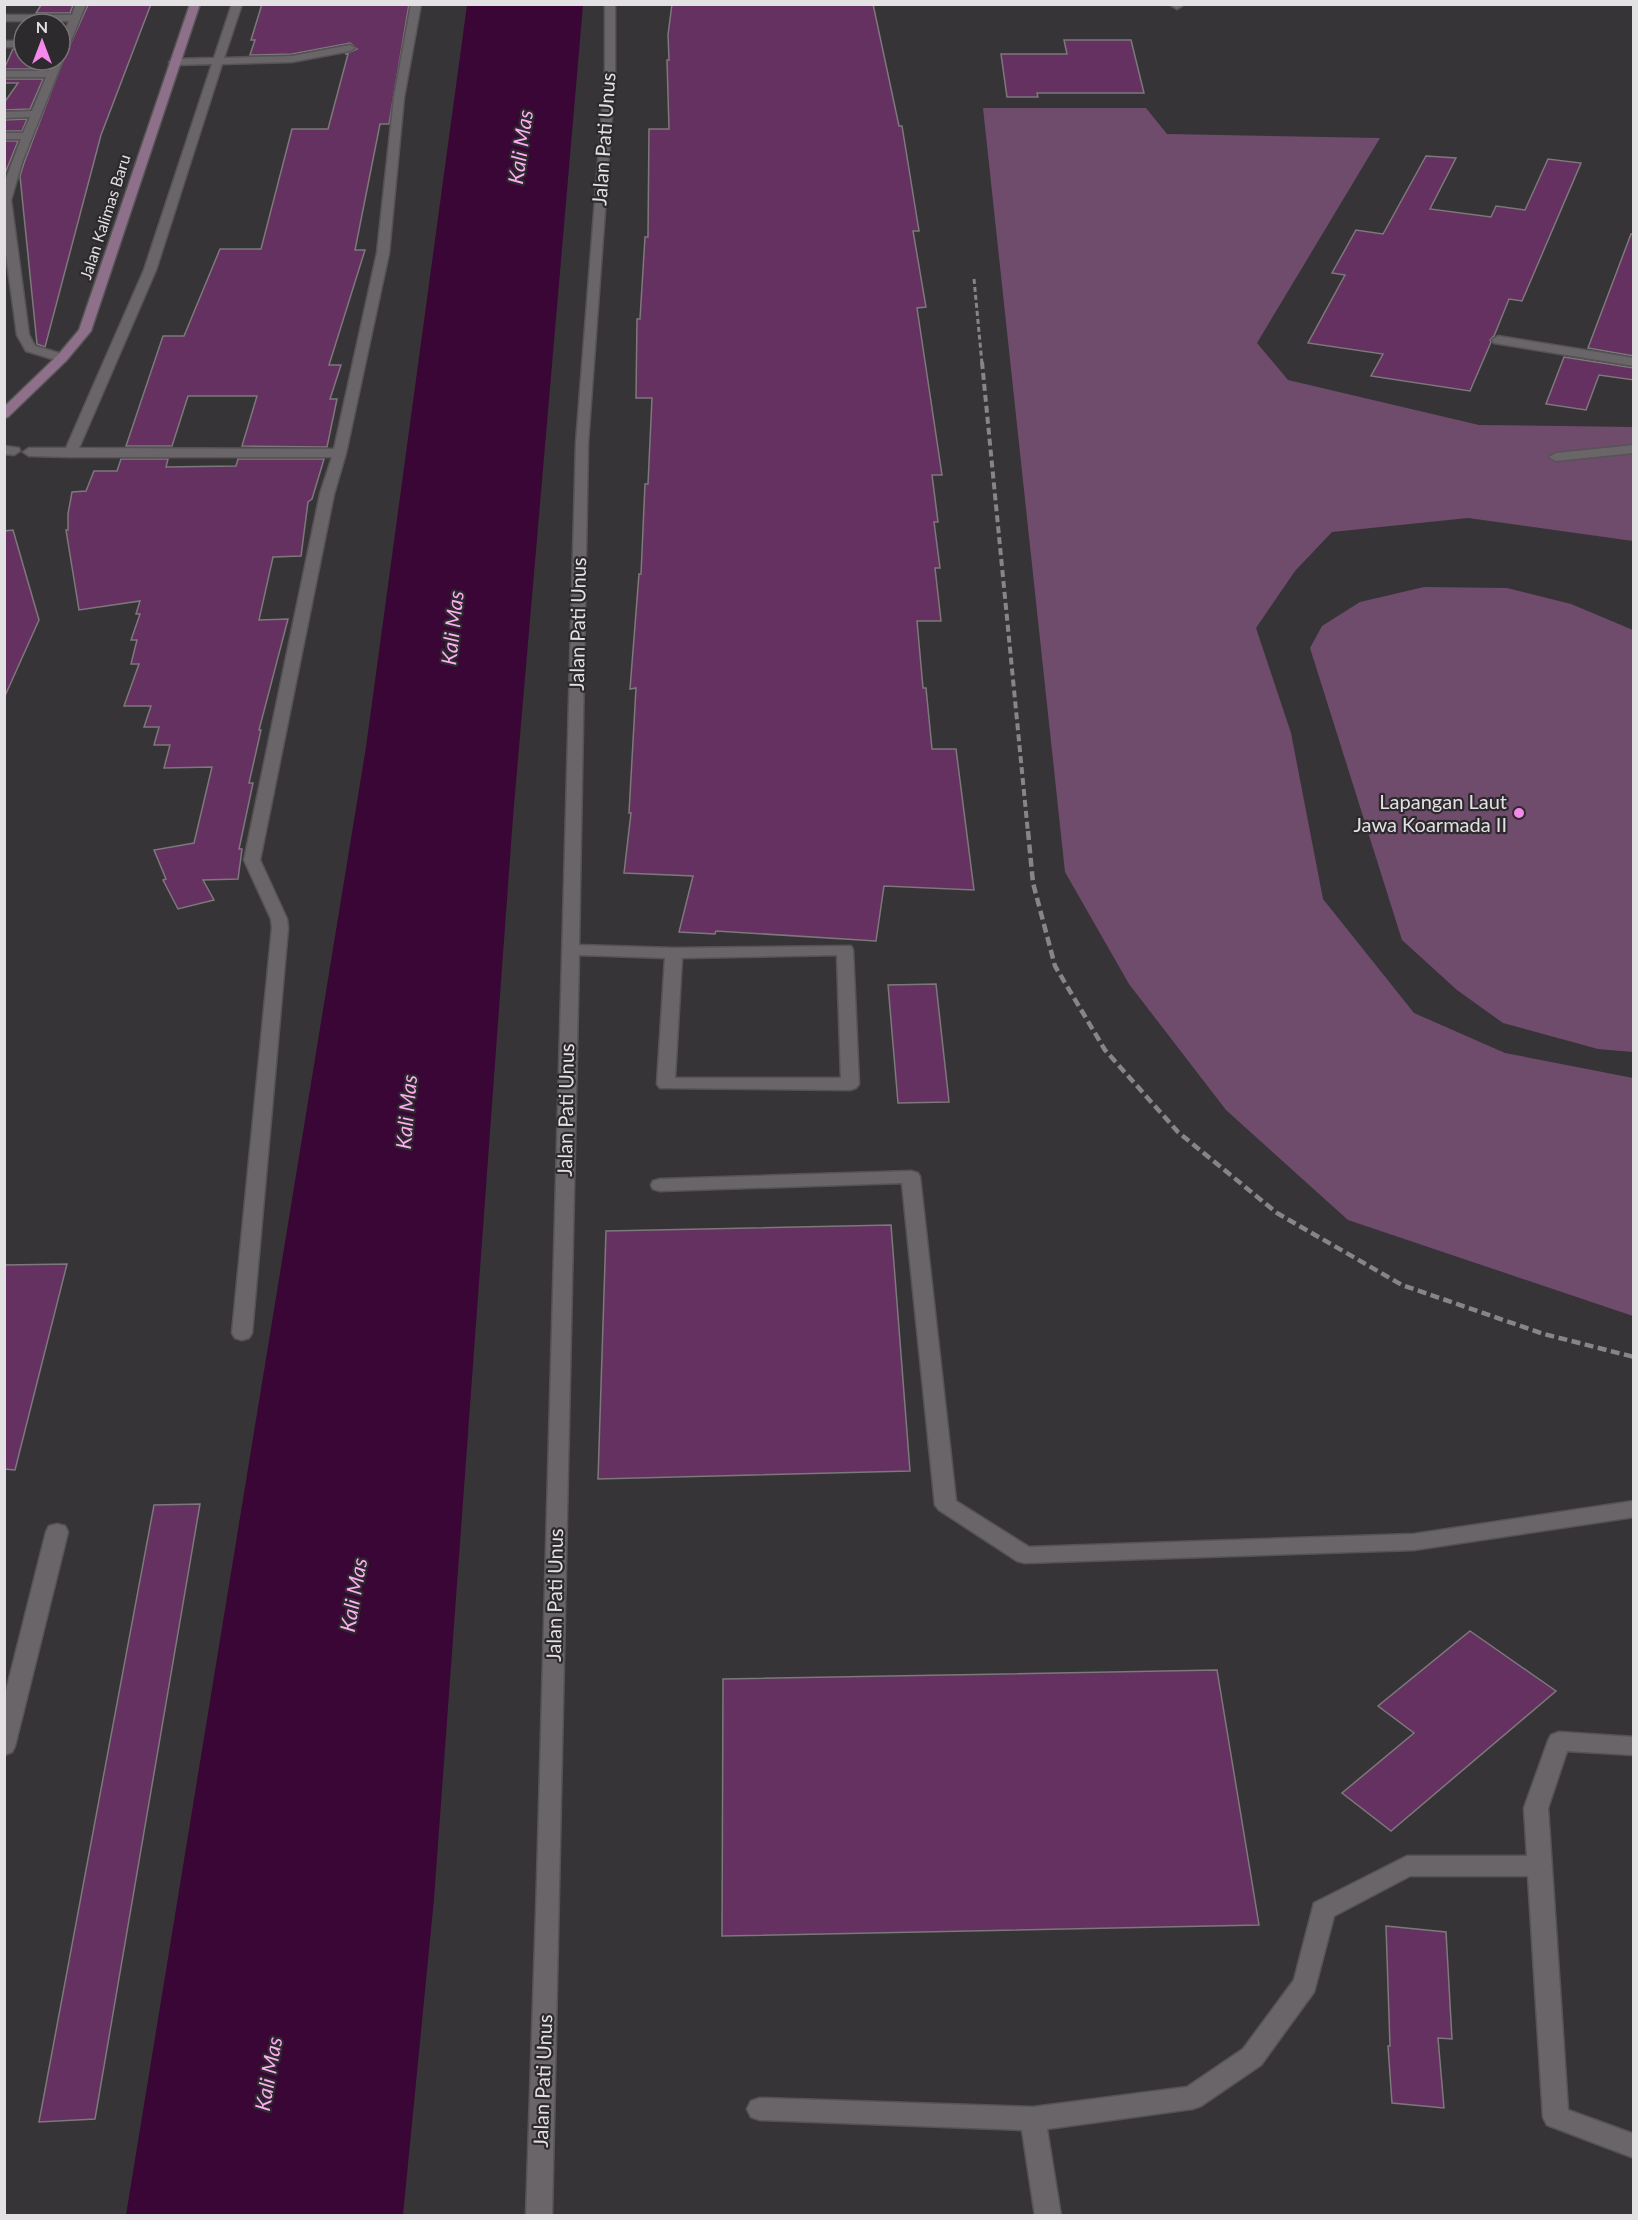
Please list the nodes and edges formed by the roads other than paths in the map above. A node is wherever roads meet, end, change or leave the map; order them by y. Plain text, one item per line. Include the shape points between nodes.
1 (81, 4) edge
2 (195, 4) edge
3 (237, 4) edge
4 (416, 4) edge
5 (610, 4) edge
6 (4, 18) edge
7 (75, 18) junction
8 (72, 24) edge
9 (350, 48) dead end
10 (219, 61) junction
11 (174, 62) junction
12 (4, 74) edge
13 (52, 74) joint
14 (4, 114) edge
15 (35, 118) junction
16 (4, 122) edge
17 (4, 136) edge
18 (27, 136) junction
19 (4, 161) edge
20 (17, 162) junction
21 (1498, 340) dead end
22 (62, 358) junction
23 (1634, 362) edge
24 (4, 414) edge
25 (1634, 449) edge
26 (29, 452) dead end
27 (70, 453) junction
28 (340, 453) junction
29 (1556, 457) dead end
30 (570, 950) junction
31 (674, 953) junction
32 (660, 1185) dead end
33 (242, 1333) dead end
34 (1634, 1509) edge
35 (57, 1532) dead end
36 (4, 1746) edge
37 (1634, 1746) edge
38 (1539, 1866) junction
39 (760, 2109) dead end
40 (1033, 2119) junction
41 (1634, 2146) edge
42 (538, 2216) edge
43 (1048, 2216) edge

1 - 7 street
2 - 11 street, Jalan Kalimas Baru
3 - 10 street
4 - 28 street via 399,97 383,253
5 - 30 street, Jalan Pati Unus via 610,73 582,443
6 - 7 street
7 - 8 street
9 - 10 street via 292,59
10 - 11 street
10 - 27 street via 150,270
11 - 22 street, Jalan Kalimas Baru via 85,331
12 - 13 street
13 - 15 street
14 - 15 street
15 - 16 street
15 - 18 street
17 - 18 street
18 - 20 street
19 - 20 street
20 - 22 street via 5,200 23,335 30,348
21 - 23 street
22 - 24 street, Jalan Kalimas Baru
25 - 29 street
26 - 27 street
27 - 28 street
28 - 33 street via 327,494 252,860 280,928
30 - 31 street
30 - 42 street, Jalan Pati Unus
31 - 31 street via 666,1084 850,1084 845,950
32 - 34 street via 911,1177 946,1505 1025,1556 1414,1542
35 - 36 street
37 - 38 street via 1558,1741 1536,1808
38 - 40 street via 1407,1866 1323,1910 1305,1984 1252,2057 1192,2098
38 - 41 street via 1556,2117
39 - 40 street
40 - 43 street

